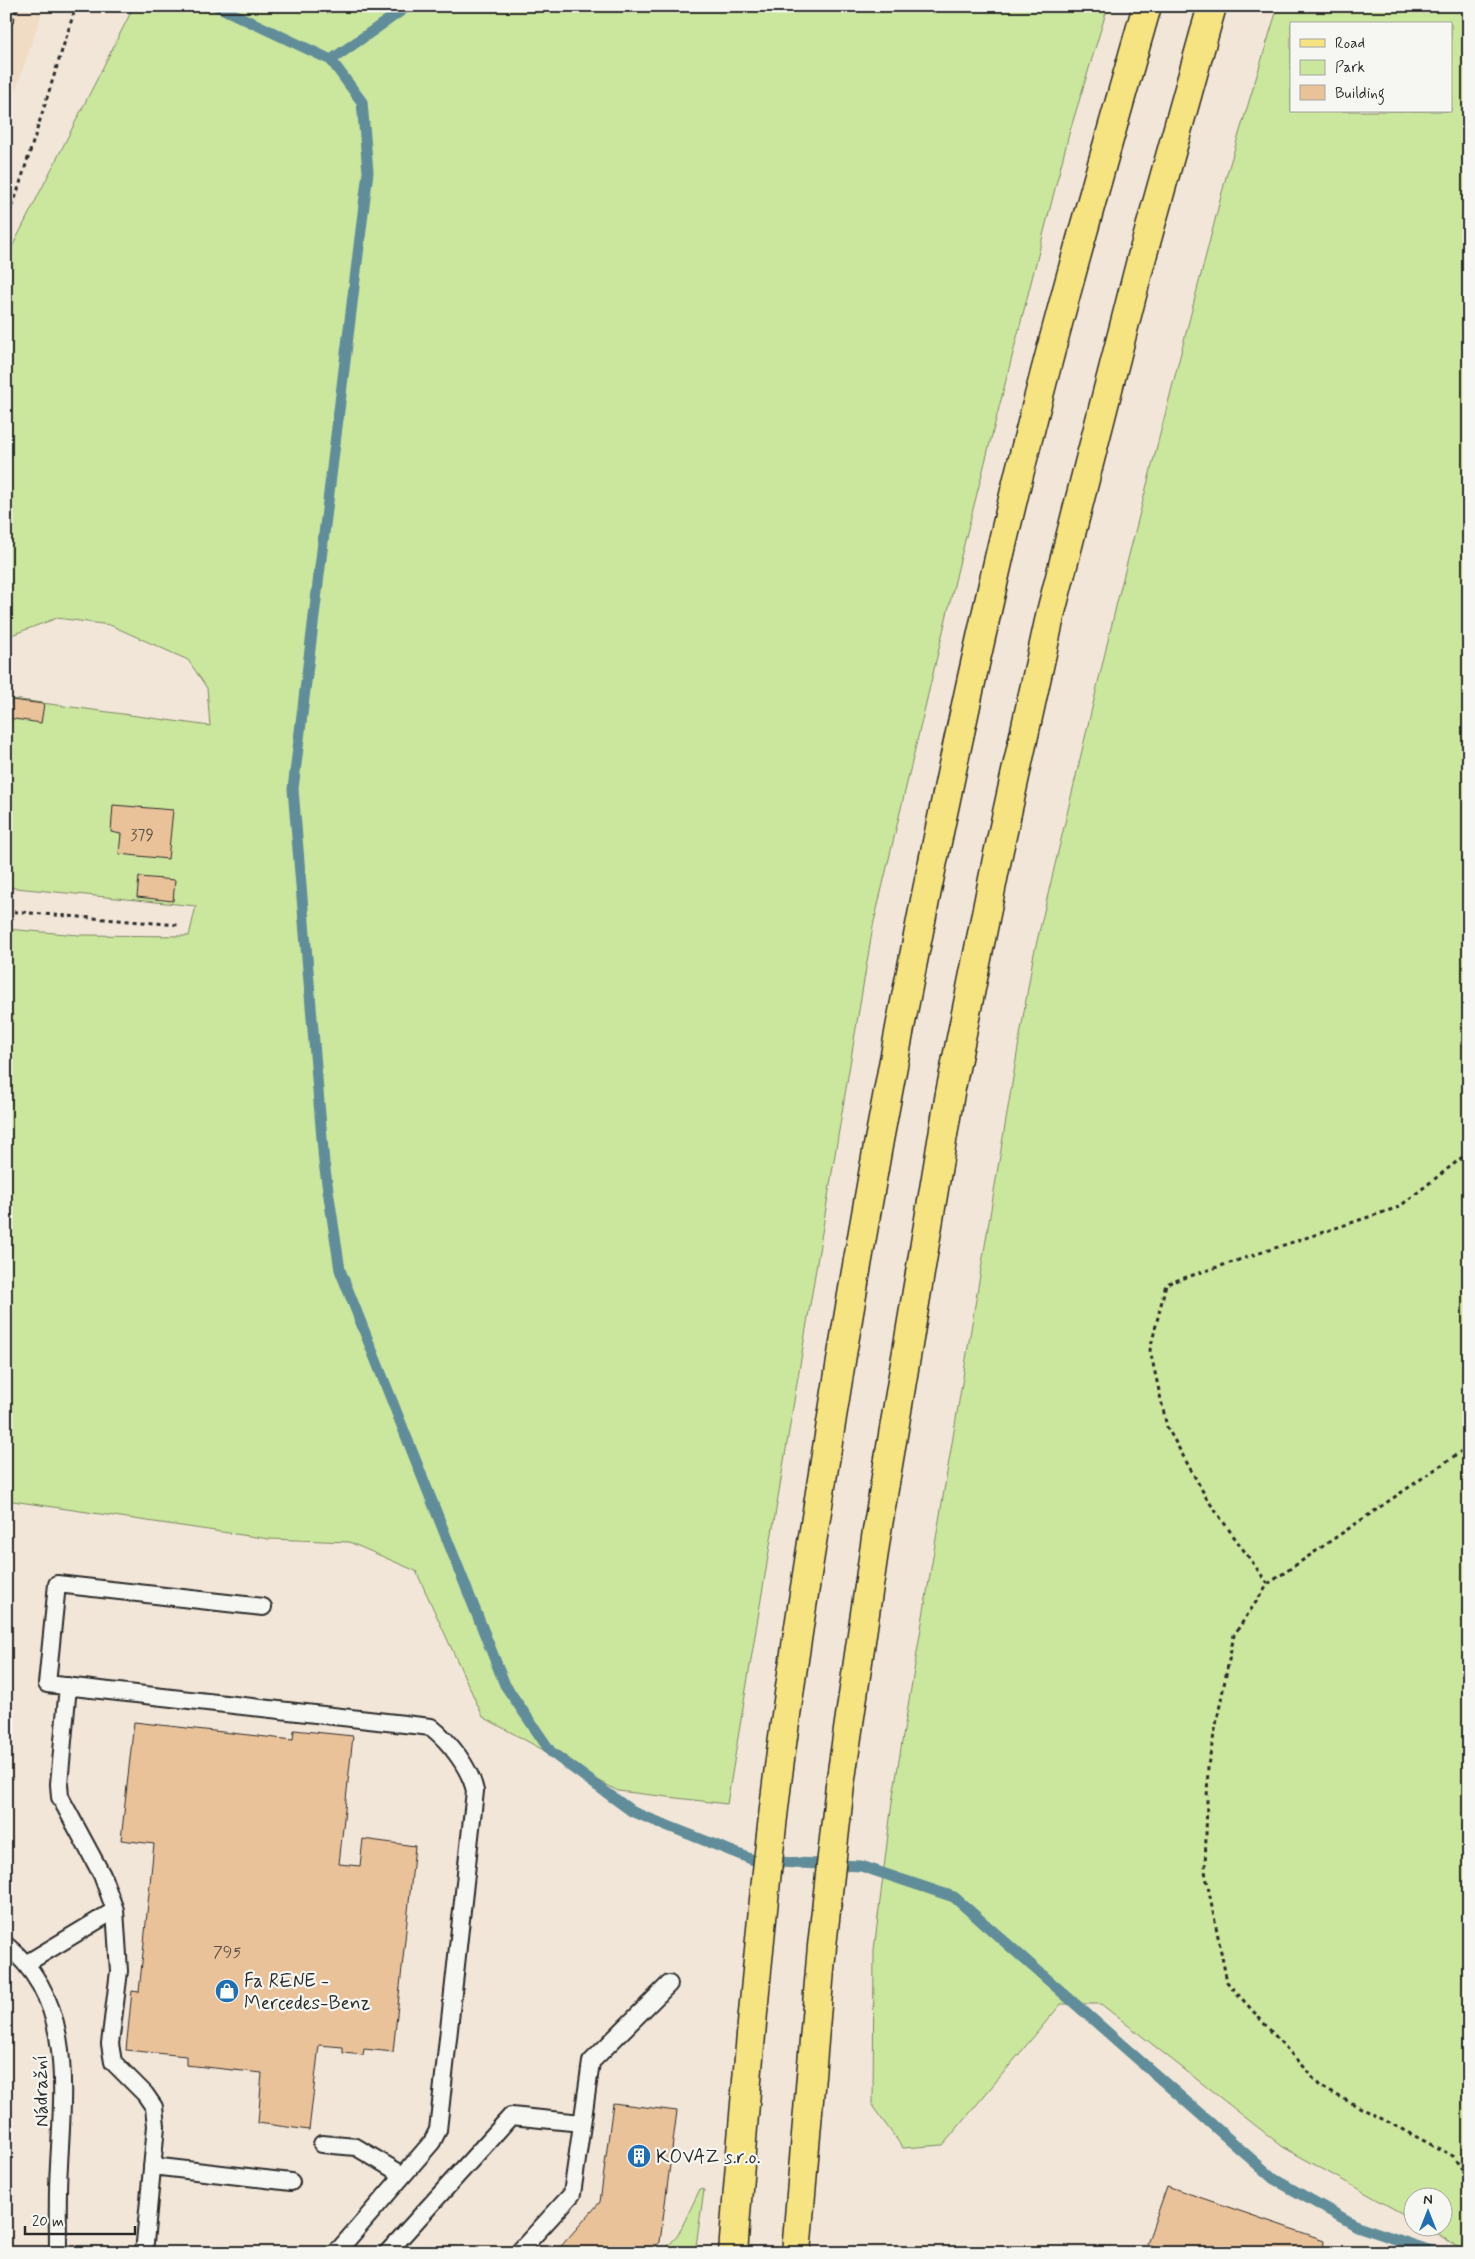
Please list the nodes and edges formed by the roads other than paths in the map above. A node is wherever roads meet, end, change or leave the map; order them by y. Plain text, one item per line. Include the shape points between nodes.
1 (1147, 6) edge
2 (1212, 6) edge
3 (263, 1606) dead end
4 (68, 1686) junction
5 (115, 1910) junction
6 (6, 1945) edge
7 (28, 1963) junction
8 (669, 1984) dead end
9 (582, 2123) junction
10 (322, 2144) dead end
11 (152, 2166) junction
12 (403, 2175) junction
13 (291, 2182) dead end
14 (58, 2253) edge
15 (144, 2253) edge
16 (336, 2253) edge
17 (387, 2253) edge
18 (518, 2253) edge
19 (733, 2253) edge
20 (796, 2253) edge

1 - 19 main road via 1040,392 993,582 893,1063 842,1352 778,1778 760,1940
2 - 20 main road via 1102,409 1051,612 950,1093 878,1521 840,1785 822,1946
3 - 4 lane via 57,1584 47,1684
4 - 5 lane via 60,1797 102,1875
4 - 12 lane via 431,1726 442,1735 472,1777 475,1792 438,2130 432,2142
5 - 7 lane
5 - 11 lane via 119,1971 110,2044 113,2062 145,2094 154,2108 156,2126
6 - 7 lane, Nádražní
7 - 14 lane, Nádražní via 52,2008 58,2035 62,2108
8 - 9 lane via 591,2062
9 - 17 lane via 510,2116
9 - 18 lane via 572,2194
10 - 12 lane via 356,2147
11 - 13 lane
11 - 15 lane
12 - 16 lane

